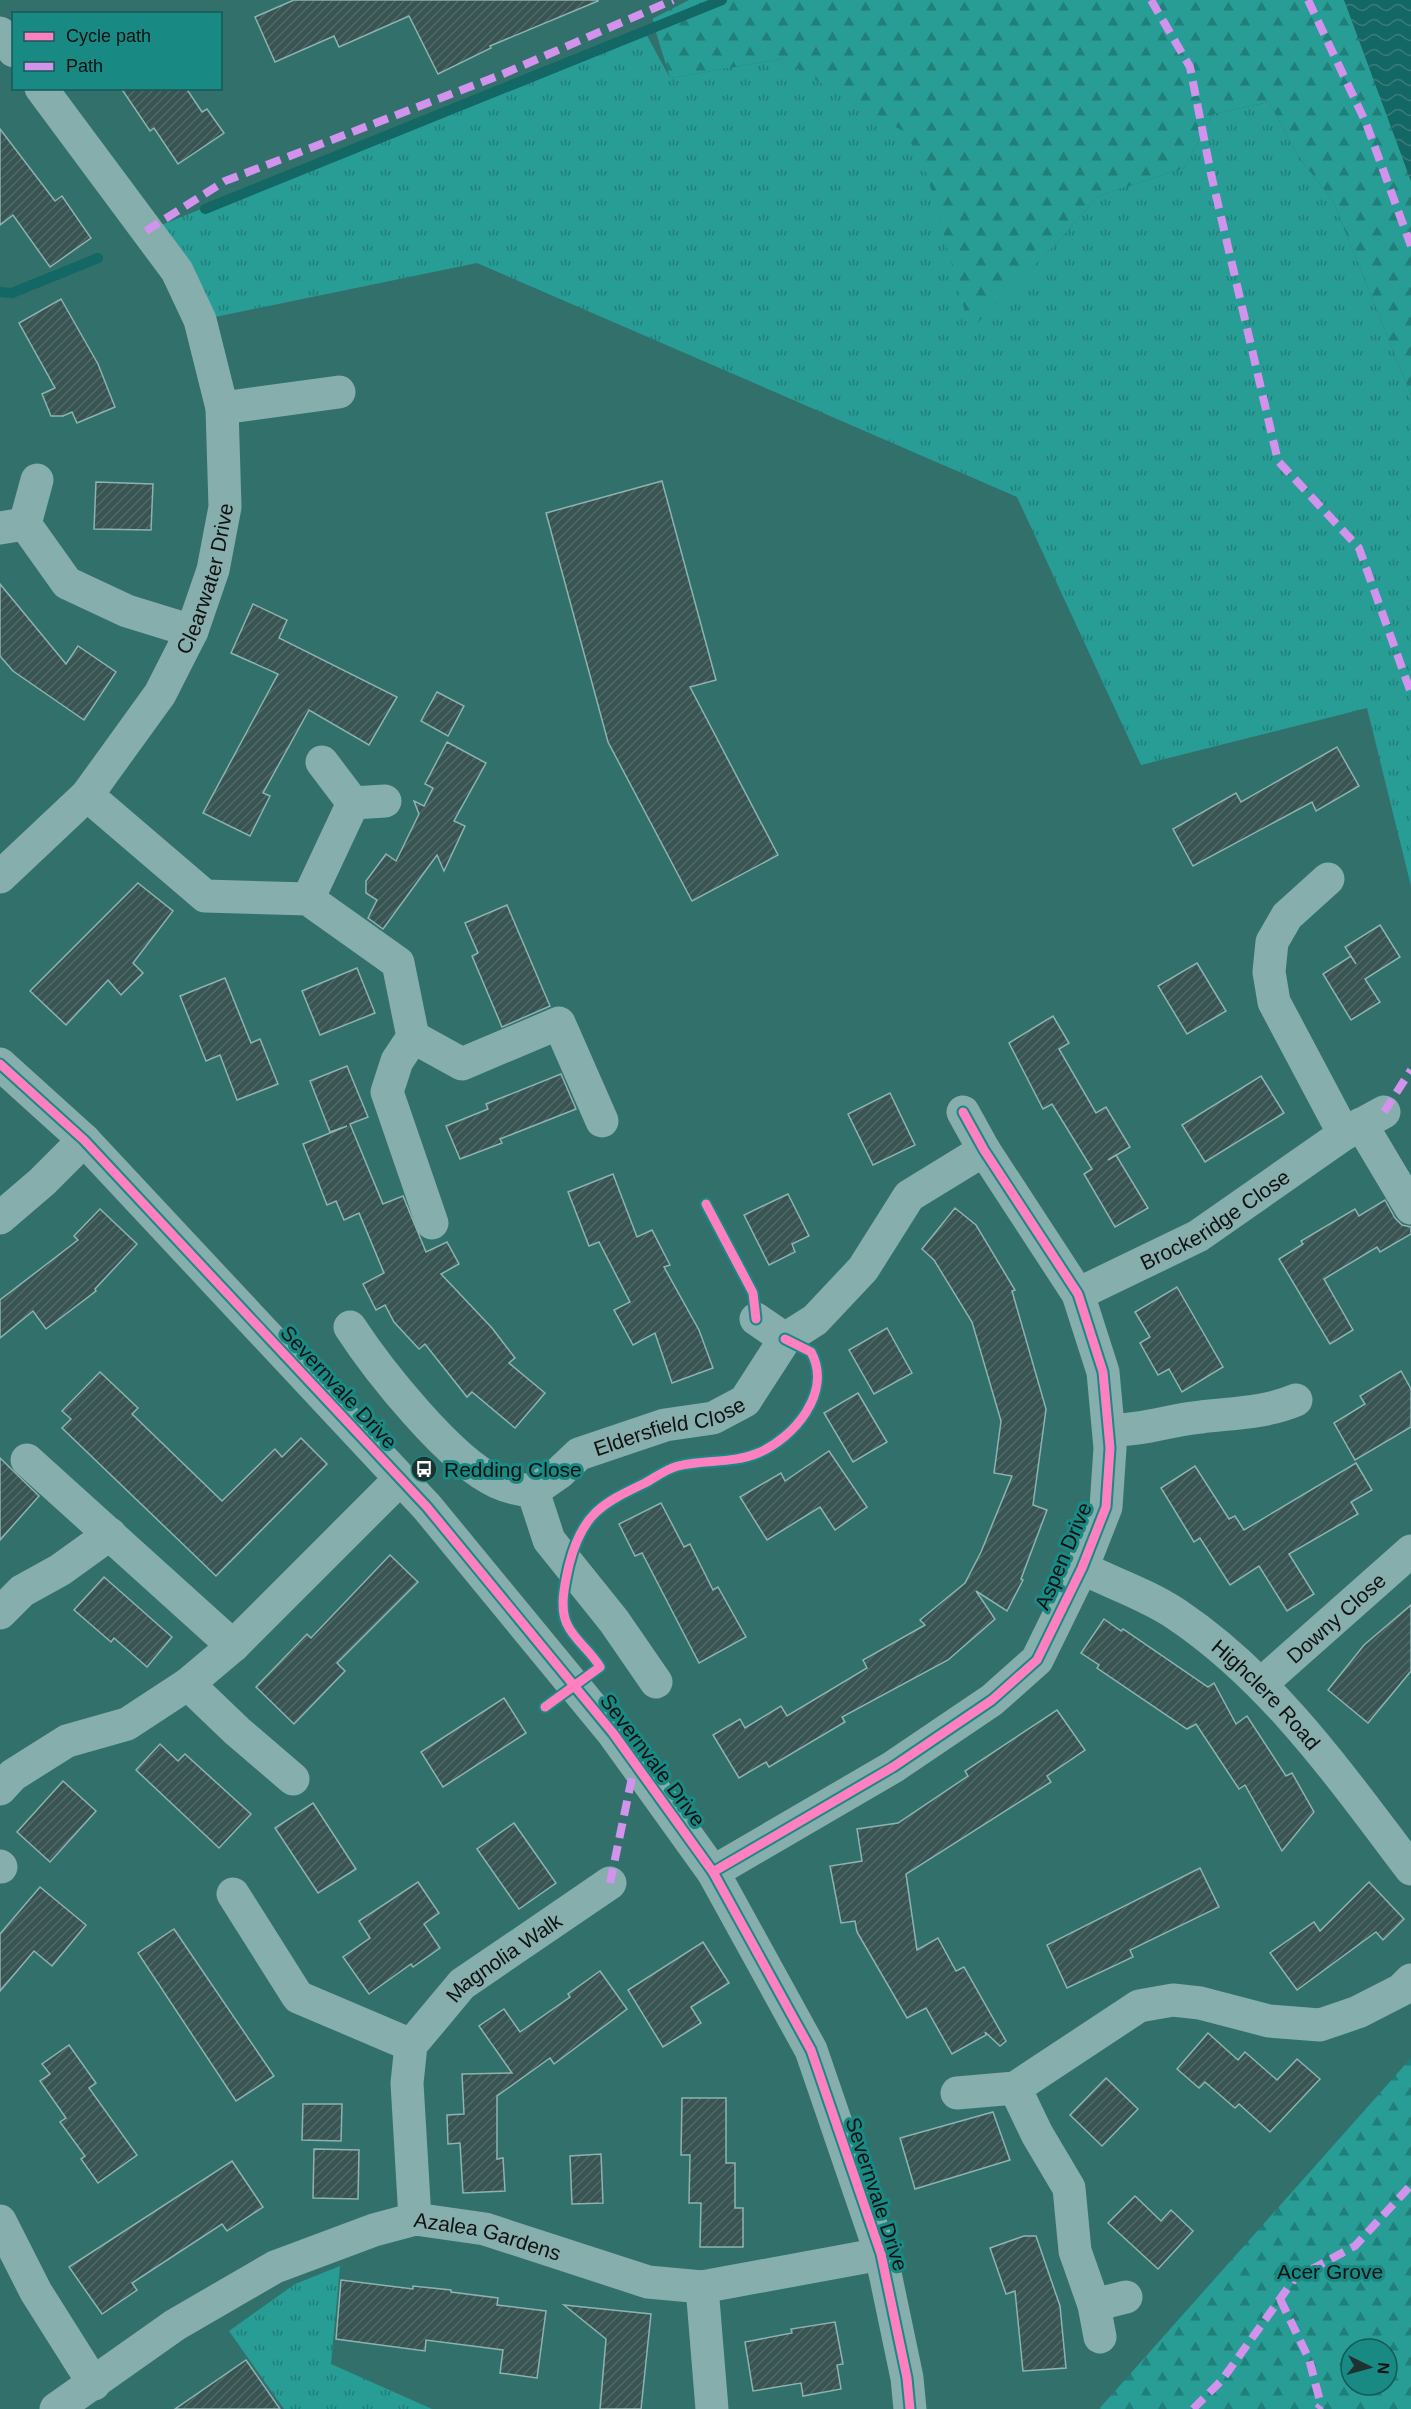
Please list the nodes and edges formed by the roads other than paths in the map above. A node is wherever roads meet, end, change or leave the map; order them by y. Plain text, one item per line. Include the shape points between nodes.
1 (0, 33) edge
2 (12, 48) edge
3 (42, 90) edge
4 (339, 392) dead end
5 (222, 408) junction
6 (37, 480) dead end
7 (13, 526) edge
8 (192, 631) junction
9 (322, 762) dead end
10 (87, 795) junction
11 (385, 801) dead end
12 (353, 803) junction
13 (0, 877) edge
14 (1328, 879) dead end
15 (308, 898) junction
16 (413, 1037) junction
17 (0, 1064) edge
18 (963, 1112) dead end
19 (602, 1121) dead end
20 (1363, 1123) junction
21 (84, 1140) junction
22 (984, 1150) junction
23 (1411, 1208) edge
24 (0, 1218) edge
25 (432, 1222) dead end
26 (1078, 1294) junction
27 (756, 1319) dead end
28 (351, 1327) dead end
29 (785, 1339) junction
30 (1296, 1400) dead end
31 (1109, 1430) junction
32 (27, 1460) dead end
33 (400, 1479) junction
34 (533, 1491) junction
35 (110, 1534) junction
36 (1411, 1551) edge
37 (1082, 1568) junction
38 (0, 1613) edge
39 (233, 1646) junction
40 (656, 1682) dead end
41 (188, 1684) junction
42 (1261, 1684) junction
43 (293, 1779) dead end
44 (0, 1789) edge
45 (1411, 1869) edge
46 (713, 1872) junction
47 (610, 1883) dead end
48 (232, 1894) dead end
49 (1411, 1980) edge
50 (411, 2046) junction
51 (1015, 2088) junction
52 (957, 2093) dead end
53 (415, 2219) junction
54 (0, 2221) edge
55 (881, 2254) junction
56 (702, 2287) junction
57 (1126, 2297) dead end
58 (1094, 2305) junction
59 (1100, 2337) dead end
60 (94, 2384) junction
61 (56, 2409) edge
62 (712, 2409) edge
63 (910, 2409) edge

1 - 2 street
3 - 5 street, Clearwater Drive via 177,272 200,320
4 - 5 street
5 - 8 street, Clearwater Drive via 225,507 213,570
6 - 7 street
7 - 8 street via 67,583 127,611
8 - 10 street, Clearwater Drive via 160,694
9 - 12 street
10 - 13 street, Clearwater Drive
10 - 15 street via 205,896
11 - 12 street
12 - 15 street
14 - 20 street via 1287,916 1272,942 1269,972 1274,1002
15 - 16 street via 398,963
16 - 19 street via 462,1065 559,1023
16 - 25 street via 397,1061 387,1092
17 - 21 street, Severnvale Drive
18 - 22 street, Aspen Drive
20 - 23 street
20 - 26 street, Brockeridge Close via 1198,1236
21 - 24 street
21 - 33 street, Severnvale Drive
22 - 26 street, Aspen Drive
22 - 29 street, Eldersfield Close via 909,1196 863,1269 815,1320
26 - 31 street, Aspen Drive via 1103,1372
27 - 29 street
28 - 34 street via 372,1360 407,1401 478,1472 497,1482
29 - 34 street, Eldersfield Close via 746,1401 713,1418 664,1425 579,1454
30 - 31 street via 1275,1408 1135,1430
31 - 37 street, Aspen Drive via 1106,1507
32 - 35 street
33 - 39 street
33 - 46 street, Severnvale Drive via 612,1733
34 - 40 street via 549,1540 614,1621
35 - 38 street via 60,1570 22,1591
35 - 39 street
36 - 42 street, Downy Close
37 - 42 street, Highclere Road via 1175,1614
37 - 46 street, Aspen Drive via 1037,1660 992,1700 893,1767
39 - 41 street
41 - 43 street
41 - 44 street via 127,1724 67,1741 12,1775
42 - 45 street, Highclere Road via 1332,1766
46 - 55 street, Severnvale Drive via 811,2050
47 - 50 street, Magnolia Walk via 462,1984
48 - 50 street via 298,1997
49 - 51 street via 1401,1990 1358,2012 1320,2025 1269,2021 1173,2000 1138,2006
50 - 53 street via 407,2083
51 - 52 street
51 - 58 street via 1036,2134 1069,2188 1075,2251
53 - 56 street, Azalea Gardens via 484,2229 648,2282
53 - 60 street, Azalea Gardens via 275,2267 175,2325
54 - 60 street via 36,2292
55 - 56 street, Azalea Gardens
55 - 63 street, Severnvale Drive
56 - 62 street
57 - 58 street
58 - 59 street
60 - 61 street, Azalea Gardens

